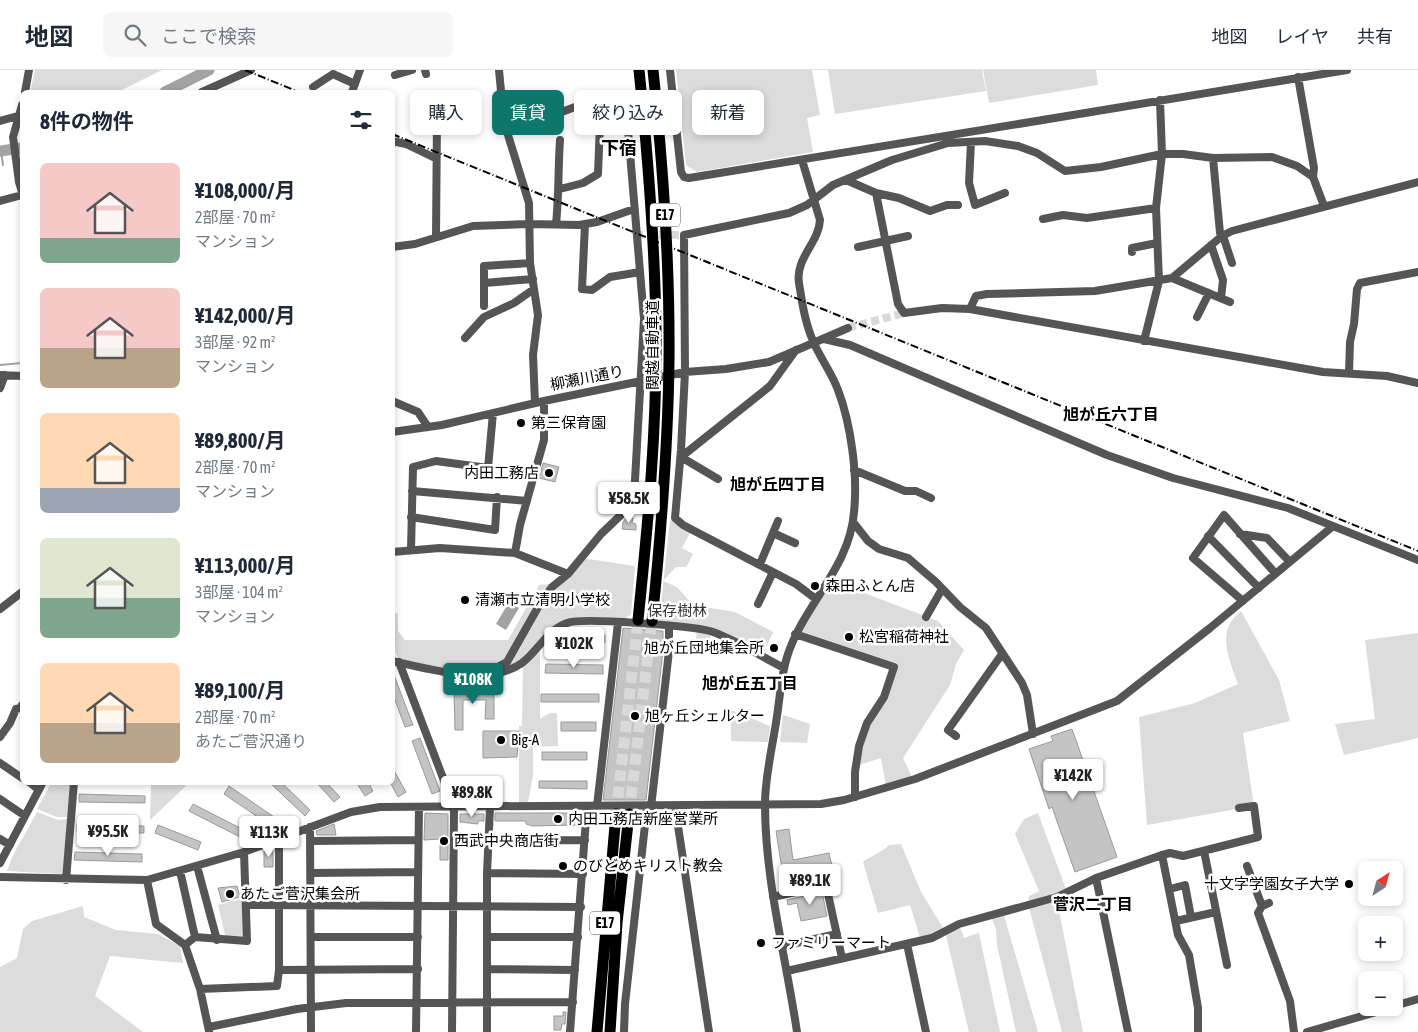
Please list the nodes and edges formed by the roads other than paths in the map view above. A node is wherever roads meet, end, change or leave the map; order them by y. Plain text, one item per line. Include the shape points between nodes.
1 (29, 70) edge
2 (250, 70) edge
3 (360, 70) edge
4 (412, 70) edge
5 (499, 70) edge
6 (639, 70) edge
7 (652, 70) edge
8 (670, 70) edge
9 (1348, 70) edge
10 (395, 74) dead end
11 (1298, 77) junction
12 (355, 84) junction
13 (313, 87) dead end
14 (25, 90) edge
15 (206, 90) edge
16 (353, 90) edge
17 (501, 90) edge
18 (1160, 100) junction
19 (20, 110) edge
20 (564, 111) edge
21 (18, 116) junction
22 (0, 121) edge
23 (946, 134) junction
24 (437, 135) edge
25 (508, 135) edge
26 (600, 135) edge
27 (560, 140) dead end
28 (395, 142) edge
29 (971, 142) junction
30 (948, 143) junction
31 (1162, 154) junction
32 (436, 158) junction
33 (1213, 158) junction
34 (802, 160) junction
35 (19, 165) edge
36 (1313, 177) junction
37 (846, 180) junction
38 (1418, 182) edge
39 (560, 189) junction
40 (1005, 192) dead end
41 (876, 193) junction
42 (20, 194) edge
43 (814, 199) junction
44 (0, 201) edge
45 (958, 205) dead end
46 (1324, 206) junction
47 (1156, 208) junction
48 (634, 209) junction
49 (1043, 219) dead end
50 (529, 224) junction
51 (556, 224) junction
52 (585, 224) junction
53 (908, 236) dead end
54 (1222, 236) junction
55 (436, 237) junction
56 (884, 241) junction
57 (1157, 243) junction
58 (1211, 245) junction
59 (395, 247) edge
60 (858, 247) dead end
61 (1132, 252) dead end
62 (530, 263) junction
63 (1232, 263) dead end
64 (640, 272) junction
65 (1418, 272) edge
66 (1172, 278) junction
67 (533, 279) junction
68 (1159, 281) junction
69 (484, 282) junction
70 (534, 289) junction
71 (1210, 293) junction
72 (1221, 298) junction
73 (1230, 302) dead end
74 (484, 306) dead end
75 (970, 309) junction
76 (1198, 317) dead end
77 (848, 328) tunnel mouth
78 (465, 338) dead end
79 (824, 339) junction
80 (1144, 341) junction
81 (813, 342) junction
82 (796, 350) junction
83 (685, 372) junction
84 (1349, 374) junction
85 (2, 375) edge
86 (20, 376) edge
87 (640, 382) junction
88 (1418, 383) edge
89 (0, 388) edge
90 (544, 401) junction
91 (395, 402) edge
92 (535, 403) junction
93 (493, 413) junction
94 (428, 427) junction
95 (395, 432) edge
96 (681, 457) junction
97 (854, 470) junction
98 (718, 479) dead end
99 (412, 491) junction
100 (497, 498) junction
101 (931, 498) dead end
102 (527, 501) junction
103 (411, 517) junction
104 (778, 521) dead end
105 (853, 522) junction
106 (1332, 527) junction
107 (773, 533) junction
108 (1240, 534) junction
109 (1208, 536) junction
110 (795, 543) dead end
111 (412, 550) junction
112 (395, 552) edge
113 (515, 553) junction
114 (1418, 560) edge
115 (1289, 562) junction
116 (760, 564) junction
117 (773, 572) junction
118 (1275, 573) junction
119 (568, 574) junction
120 (1258, 588) junction
121 (942, 589) junction
122 (20, 594) edge
123 (816, 600) junction
124 (1243, 601) junction
125 (758, 604) dead end
126 (0, 609) edge
127 (926, 617) dead end
128 (638, 620) tunnel mouth
129 (621, 623) junction
130 (656, 623) junction
131 (669, 626) junction
132 (795, 634) junction
133 (1002, 654) junction
134 (396, 662) edge
135 (784, 668) junction
136 (486, 674) junction
137 (20, 706) edge
138 (1033, 734) junction
139 (956, 736) dead end
140 (0, 737) edge
141 (0, 763) edge
142 (20, 777) edge
143 (74, 785) edge
144 (41, 786) edge
145 (855, 797) junction
146 (0, 799) edge
147 (765, 804) junction
148 (587, 806) junction
149 (601, 806) junction
150 (675, 806) junction
151 (419, 807) junction
152 (454, 807) junction
153 (646, 807) junction
154 (490, 808) junction
155 (1239, 808) dead end
156 (616, 814) tunnel mouth
157 (630, 814) tunnel mouth
158 (25, 816) junction
159 (310, 827) junction
160 (0, 839) edge
161 (279, 839) junction
162 (418, 840) junction
163 (585, 840) junction
164 (310, 841) junction
165 (488, 841) junction
166 (10, 845) junction
167 (1204, 851) junction
168 (244, 852) junction
169 (1162, 855) junction
170 (0, 863) edge
171 (197, 866) junction
172 (1247, 866) dead end
173 (180, 871) junction
174 (418, 872) junction
175 (311, 873) junction
176 (487, 873) junction
177 (583, 874) junction
178 (0, 877) edge
179 (1096, 878) junction
180 (66, 880) junction
181 (146, 880) junction
182 (1170, 889) junction
183 (773, 897) junction
184 (311, 904) junction
185 (246, 905) junction
186 (279, 905) junction
187 (418, 906) junction
188 (454, 906) junction
189 (487, 906) junction
190 (581, 907) junction
191 (1216, 912) junction
192 (1191, 917) junction
193 (1176, 921) junction
194 (837, 934) junction
195 (311, 937) junction
196 (418, 937) junction
197 (487, 937) junction
198 (578, 937) junction
199 (195, 938) junction
200 (217, 940) junction
201 (907, 944) junction
202 (185, 945) junction
203 (783, 946) junction
204 (842, 958) junction
205 (1227, 965) dead end
206 (487, 969) junction
207 (279, 970) junction
208 (311, 970) junction
209 (418, 970) junction
210 (575, 970) junction
211 (788, 971) junction
212 (200, 989) junction
213 (1418, 999) edge
214 (416, 1002) junction
215 (487, 1002) junction
216 (573, 1002) junction
217 (452, 1003) junction
218 (1403, 1003) edge
219 (312, 1006) junction
220 (1363, 1016) edge
221 (209, 1030) edge
222 (311, 1032) edge
223 (416, 1032) edge
224 (452, 1032) edge
225 (487, 1032) edge
226 (570, 1032) edge
227 (597, 1032) edge
228 (610, 1032) edge
229 (624, 1032) edge
230 (709, 1032) edge
231 (797, 1032) edge
232 (926, 1032) edge
233 (1128, 1032) edge
234 (1198, 1032) edge
235 (1294, 1032) edge
236 (1308, 1032) edge

1 - 14 street
2 - 15 street
3 - 12 street
4 - 10 street
5 - 17 street
6 - 128 highway, 関越自動車道 / E17 via 652,214 656,383
7 - 130 highway, 関越自動車道 / E17 via 665,214 669,362
8 - 34 street via 684,176 689,178
9 - 11 street
11 - 18 street
11 - 36 street
12 - 13 street via 333,74
12 - 16 street
18 - 23 street
18 - 31 street
19 - 21 street
20 - 48 street via 625,94
21 - 22 street
21 - 35 street via 13,137
23 - 30 street
23 - 34 street
24 - 32 street
25 - 50 street via 529,203
26 - 39 street via 598,174
27 - 39 street via 557,176
28 - 32 street
29 - 30 street
29 - 31 street via 1018,146 1065,170 1101,167
29 - 40 street via 969,183 974,205
30 - 37 street via 892,160
31 - 33 street
31 - 47 street
32 - 55 street
33 - 36 street via 1272,157 1297,166
33 - 54 street
34 - 43 street
36 - 46 street
37 - 41 street
37 - 43 street
38 - 46 street
39 - 51 street
41 - 45 street via 899,198 930,211
41 - 56 street
42 - 44 street
43 - 81 street via 820,224 800,263 798,276
43 - 83 street via 789,213 684,235
46 - 54 street via 1243,227
47 - 49 street via 1087,218 1062,215
47 - 57 street
48 - 52 street
48 - 64 street
50 - 51 street
50 - 55 street via 472,226
50 - 62 street
51 - 52 street
52 - 64 street via 582,289 592,290 610,277
53 - 56 street
54 - 58 street
54 - 63 street
55 - 59 street
56 - 60 street
56 - 75 street via 898,304 904,313 942,308
57 - 61 street via 1132,248
57 - 68 street
58 - 66 street
58 - 72 street via 1223,280
62 - 67 street
62 - 69 street via 484,266
64 - 87 street via 644,319
65 - 84 street via 1360,283 1350,342
66 - 68 street
66 - 71 street
67 - 69 street
67 - 70 street
68 - 75 street via 1095,291 987,294 976,296
68 - 80 street
69 - 74 street
70 - 78 street via 484,317
70 - 92 street via 538,315 533,355
71 - 72 street
71 - 76 street
72 - 73 street
75 - 80 street
77 - 79 street, 柳瀬川通り
79 - 81 street, 柳瀬川通り
79 - 106 street via 850,345 1106,455 1173,478 1288,508
80 - 84 street
81 - 82 street, 柳瀬川通り
81 - 97 street via 842,399
82 - 83 street, 柳瀬川通り via 769,362
82 - 96 street via 770,386
83 - 87 street, 柳瀬川通り
83 - 96 street
84 - 88 street via 1387,376
85 - 86 street
85 - 89 street
87 - 90 street, 柳瀬川通り
87 - 119 street via 633,502
90 - 92 street, 柳瀬川通り
90 - 102 street via 544,440
91 - 94 street via 418,412
92 - 93 street, 柳瀬川通り
93 - 94 street, 柳瀬川通り
93 - 99 street via 488,468 436,461 413,468
94 - 95 street, 柳瀬川通り
96 - 98 street
96 - 116 street via 675,518
97 - 101 street
97 - 105 street
99 - 100 street
99 - 103 street
100 - 102 street
100 - 103 street via 495,530
102 - 113 street
103 - 111 street
104 - 107 street
105 - 121 street via 868,541 879,549 908,558
105 - 123 street via 833,574
106 - 114 street
106 - 115 street
107 - 110 street
107 - 116 street
108 - 109 street via 1224,515
108 - 115 street via 1267,538
108 - 118 street
109 - 120 street
109 - 124 street via 1193,558
111 - 112 street
111 - 113 street via 440,548
113 - 119 street
115 - 118 street
116 - 117 street
117 - 123 street
117 - 125 street
118 - 120 street
119 - 136 street via 541,602 507,662
120 - 124 street
121 - 127 street
121 - 133 street via 986,628
122 - 126 street
123 - 132 street
124 - 138 street via 1117,700
129 - 130 street
129 - 136 street via 578,620 566,624 540,642 523,662 502,672
129 - 149 street
130 - 131 street
131 - 135 street via 710,631
131 - 153 street via 669,651
132 - 135 street
132 - 145 street via 894,667 884,697 867,723 859,746
133 - 138 street via 1022,683
133 - 139 street via 948,730
134 - 136 street via 460,674
134 - 152 street
135 - 147 street
137 - 140 street
138 - 145 street via 915,779
141 - 142 street
143 - 180 street
144 - 158 street
145 - 147 street via 821,804
146 - 158 street
147 - 150 street
147 - 183 street
148 - 149 street
148 - 154 street
148 - 163 street
149 - 153 street
150 - 153 street
150 - 230 street
151 - 152 street
151 - 159 street via 352,812
151 - 162 street
152 - 154 street
152 - 188 street
153 - 229 street via 624,1004
154 - 165 street
155 - 167 street via 1254,806 1258,837
156 - 227 highway, E17
157 - 228 highway, E17 via 617,924
158 - 166 street
159 - 161 street
159 - 164 street
160 - 166 street
161 - 168 street
161 - 186 street
162 - 164 street
162 - 174 street
163 - 165 street
163 - 177 street
164 - 175 street
165 - 176 street
166 - 170 street
167 - 169 street via 1182,856
167 - 191 street
168 - 171 street
168 - 185 street
169 - 179 street
169 - 182 street
171 - 173 street
171 - 200 street
172 - 235 street via 1266,904 1258,913 1290,1001
173 - 181 street
173 - 199 street
174 - 175 street
174 - 187 street
175 - 184 street
176 - 177 street
176 - 189 street
177 - 190 street
178 - 180 street
179 - 201 street via 1057,897 951,922 932,938
179 - 233 street
180 - 181 street
181 - 202 street via 156,924
182 - 192 street via 1185,885
182 - 193 street
183 - 194 street via 826,885
183 - 203 street
184 - 186 street
184 - 187 street
184 - 195 street
185 - 186 street
185 - 200 street via 247,941
186 - 207 street
187 - 188 street
187 - 196 street
188 - 189 street
188 - 217 street
189 - 190 street
189 - 197 street
190 - 198 street
191 - 192 street
191 - 205 street
192 - 193 street
193 - 234 street via 1178,935 1189,956 1198,1008
194 - 203 street
194 - 204 street
195 - 196 street
195 - 208 street
196 - 209 street
197 - 198 street
197 - 206 street
198 - 210 street
199 - 200 street
199 - 202 street
201 - 204 street
201 - 232 street
202 - 212 street
203 - 211 street
204 - 211 street
206 - 210 street
206 - 215 street
207 - 208 street
207 - 212 street via 277,986
208 - 209 street
208 - 219 street
209 - 214 street
210 - 216 street
211 - 231 street
212 - 221 street
213 - 218 street
214 - 217 street
214 - 219 street via 346,1002
214 - 223 street
215 - 216 street
215 - 217 street
215 - 225 street
216 - 226 street
217 - 224 street
219 - 221 street
219 - 222 street
220 - 236 street

